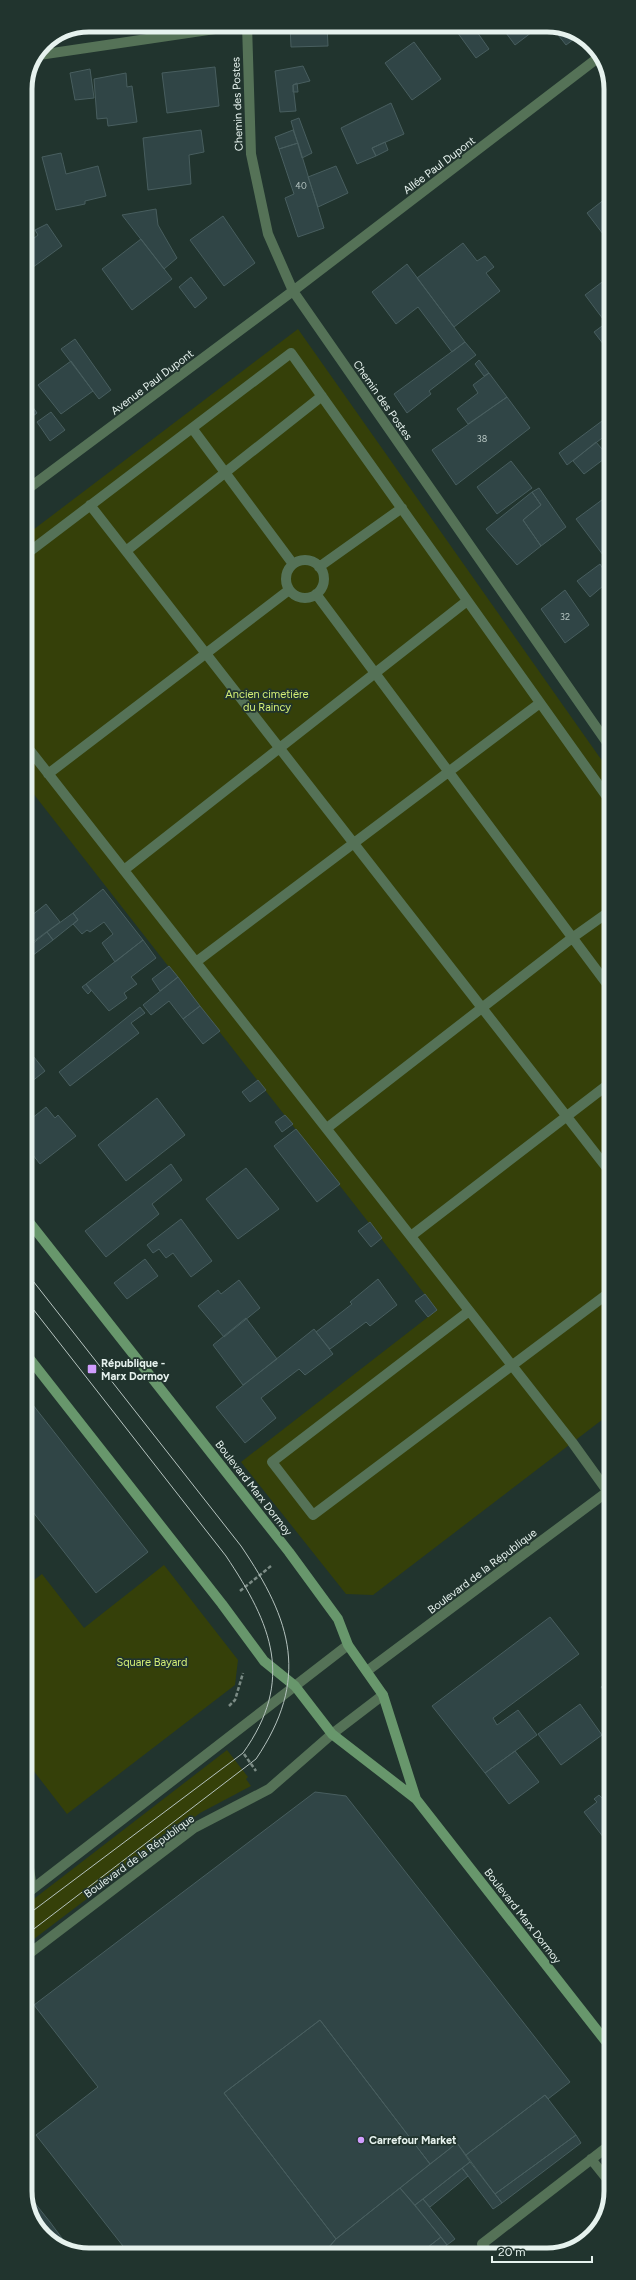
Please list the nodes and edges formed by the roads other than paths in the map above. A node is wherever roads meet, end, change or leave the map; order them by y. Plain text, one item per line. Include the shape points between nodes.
1 (195, 32) edge
2 (247, 32) edge
3 (44, 54) edge
4 (595, 60) edge
5 (293, 291) junction
6 (322, 396) junction
7 (192, 428) junction
8 (225, 473) junction
9 (32, 486) edge
10 (90, 505) junction
11 (402, 508) junction
12 (32, 550) edge
13 (126, 551) junction
14 (293, 564) junction
15 (320, 567) junction
16 (289, 590) junction
17 (316, 594) junction
18 (467, 601) junction
19 (206, 653) junction
20 (375, 674) junction
21 (540, 703) junction
22 (604, 738) edge
23 (280, 748) junction
24 (32, 753) edge
25 (449, 772) junction
26 (48, 774) junction
27 (604, 793) edge
28 (354, 843) junction
29 (124, 870) junction
30 (604, 914) edge
31 (572, 938) junction
32 (196, 962) junction
33 (604, 980) edge
34 (482, 1008) junction
35 (604, 1088) edge
36 (567, 1116) junction
37 (327, 1128) junction
38 (604, 1164) edge
39 (32, 1226) edge
40 (411, 1236) junction
41 (604, 1296) edge
42 (469, 1311) junction
43 (32, 1362) edge
44 (510, 1366) junction
45 (604, 1484) edge
46 (604, 1495) edge
47 (348, 1645) junction
48 (367, 1671) junction
49 (295, 1686) junction
50 (384, 1695) junction
51 (332, 1734) junction
52 (416, 1799) junction
53 (32, 1886) edge
54 (32, 1951) edge
55 (604, 2039) edge
56 (604, 2149) edge
57 (591, 2159) junction
58 (604, 2175) edge
59 (485, 2248) edge

1 - 3 street
2 - 5 street, Chemin des Postes via 250,154 268,234
4 - 5 street, Allée Paul Dupont
5 - 9 street, Avenue Paul Dupont
5 - 22 street, Chemin des Postes
6 - 7 street via 291,353
6 - 8 street
6 - 11 street
7 - 8 street
7 - 10 street
8 - 13 street
8 - 14 street
10 - 12 street
10 - 13 street
11 - 15 street
11 - 18 street
13 - 19 street
14 - 15 street via 310,560
14 - 16 street via 286,576
15 - 17 street via 323,581
16 - 17 street via 301,597
16 - 19 street
17 - 20 street
18 - 20 street
18 - 21 street
19 - 23 street
19 - 26 street
20 - 23 street
20 - 25 street
21 - 25 street
21 - 27 street
23 - 28 street
23 - 29 street
24 - 26 street
25 - 28 street
25 - 31 street
26 - 29 street
28 - 32 street
28 - 34 street
29 - 32 street
30 - 31 street
31 - 33 street
31 - 34 street
32 - 37 street
34 - 36 street
34 - 37 street
35 - 36 street
36 - 38 street
36 - 40 street
37 - 40 street
39 - 47 main road, Boulevard Marx Dormoy via 289,1552 338,1619
40 - 42 street
41 - 44 street
42 - 44 street
42 - 44 street via 272,1462 313,1515
43 - 49 main road, Boulevard Marx Dormoy via 264,1661
44 - 45 street
46 - 48 street, Boulevard de la République
47 - 48 main road, Boulevard Marx Dormoy
47 - 49 street
48 - 50 main road, Boulevard Marx Dormoy
49 - 51 main road, Boulevard Marx Dormoy
49 - 53 street
50 - 51 street, Boulevard de la République
50 - 52 main road, Boulevard Marx Dormoy
51 - 52 main road, Boulevard Marx Dormoy
51 - 54 street, Boulevard de la République via 269,1789 194,1828
52 - 55 main road, Boulevard Marx Dormoy
56 - 57 street
57 - 58 street
57 - 59 street via 482,2244

